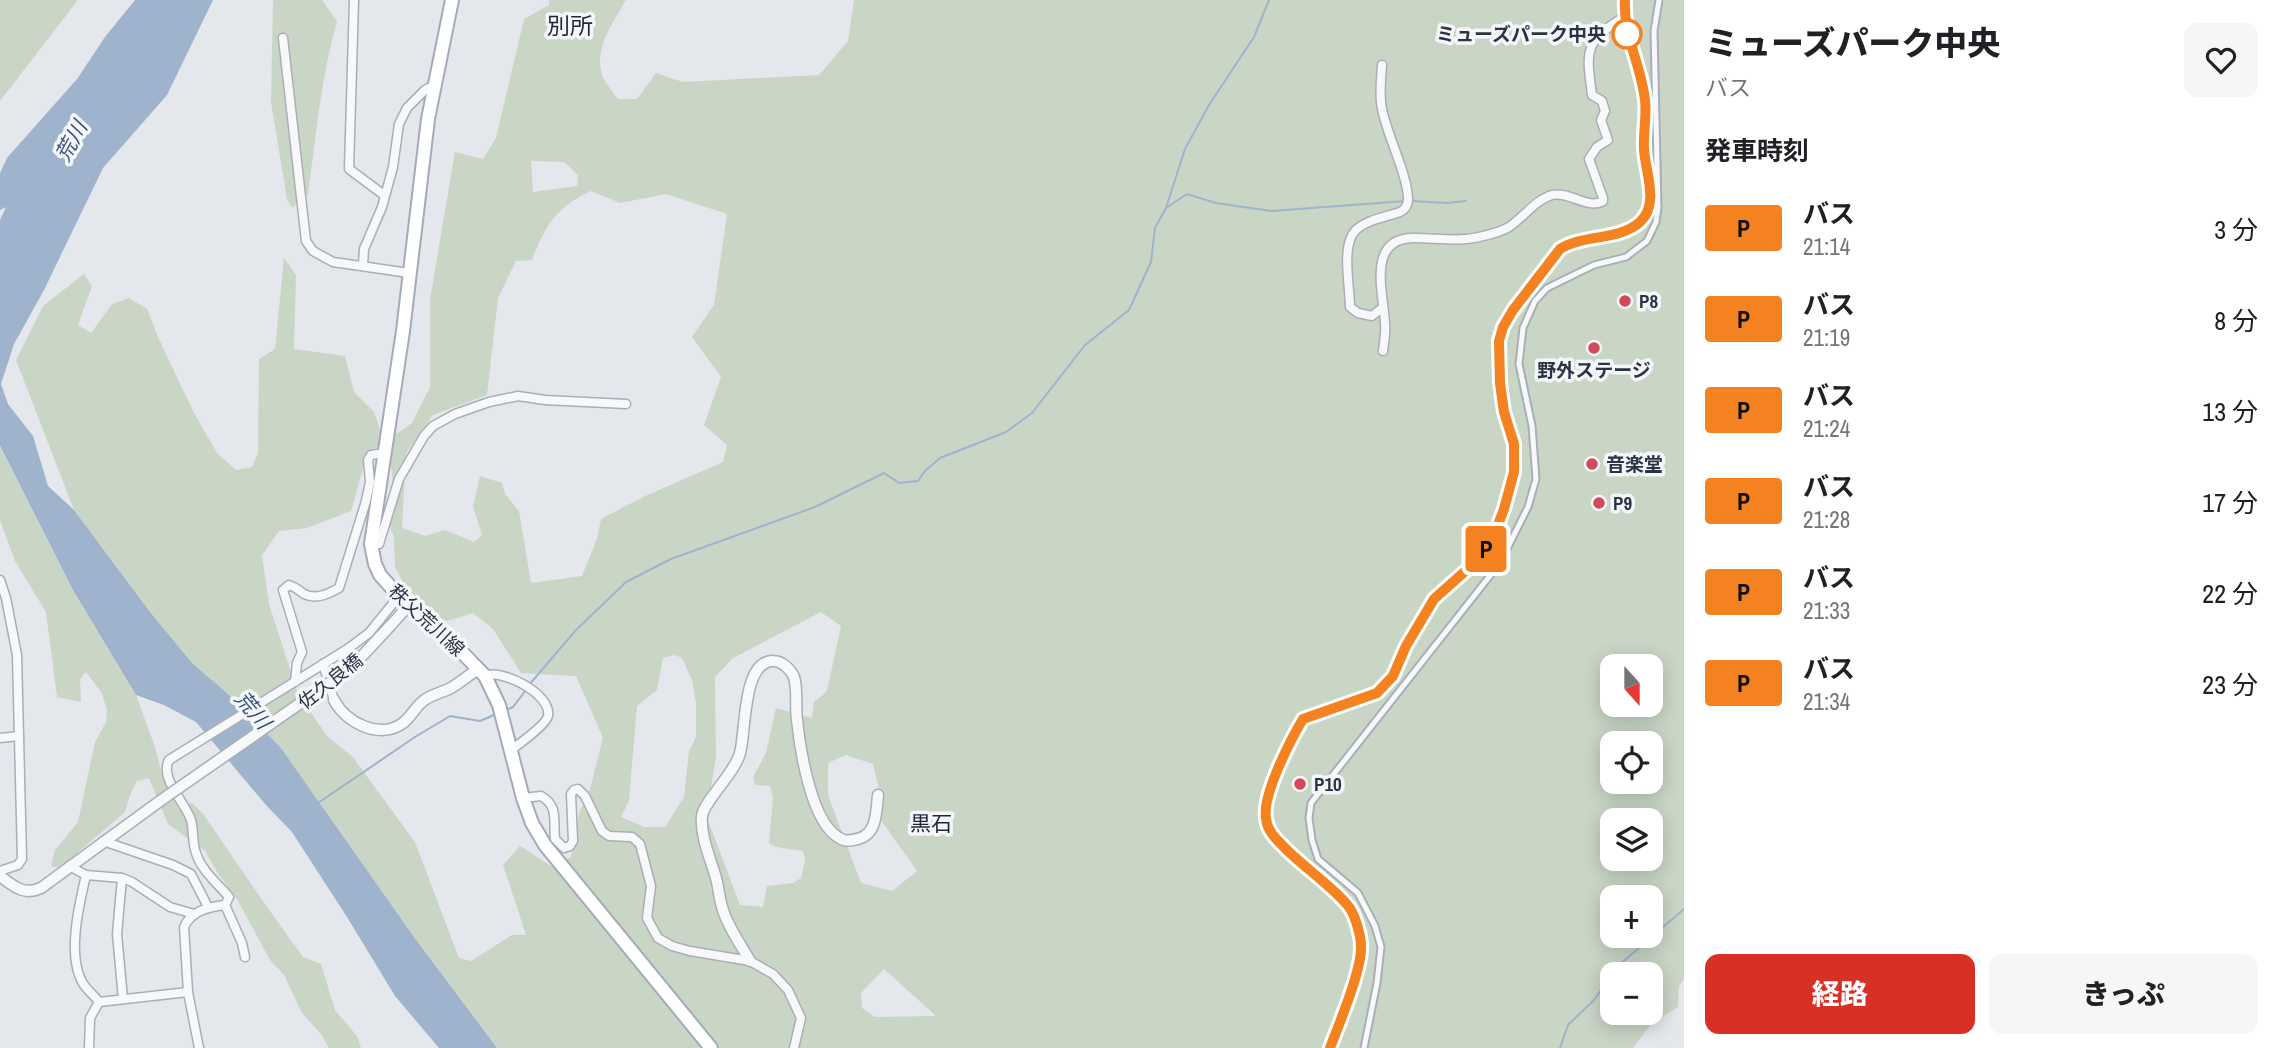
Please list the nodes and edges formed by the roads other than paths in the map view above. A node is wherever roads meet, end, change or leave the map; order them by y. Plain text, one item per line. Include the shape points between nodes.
1 (354, 0) edge
2 (452, 0) edge
3 (1625, 0) edge
4 (1659, 0) edge
5 (1625, 17) junction
6 (283, 38) dead end
7 (1382, 65) dead end
8 (434, 85) junction
9 (384, 195) junction
10 (363, 265) junction
11 (409, 273) junction
12 (1382, 308) junction
13 (1383, 351) dead end
14 (626, 404) dead end
15 (384, 453) junction
16 (371, 544) junction
17 (0, 580) edge
18 (404, 600) junction
19 (323, 664) junction
20 (481, 672) junction
21 (295, 682) junction
22 (334, 700) joint
23 (19, 736) junction
24 (0, 738) edge
25 (511, 750) junction
26 (878, 795) dead end
27 (523, 797) junction
28 (103, 841) junction
29 (69, 866) junction
30 (0, 874) edge
31 (86, 875) junction
32 (122, 878) junction
33 (225, 905) junction
34 (208, 906) junction
35 (194, 914) junction
36 (245, 957) dead end
37 (750, 961) junction
38 (187, 992) junction
39 (123, 999) junction
40 (99, 1002) junction
41 (89, 1048) edge
42 (199, 1048) edge
43 (711, 1048) edge
44 (794, 1048) edge
45 (1330, 1048) edge
46 (1364, 1048) edge

1 - 9 street via 349,169
2 - 8 main road, 秩父荒川線
3 - 5 street
4 - 46 street via 1654,31 1656,222 1647,241 1626,257 1594,265 1547,288 1535,301 1523,328 1519,364 1532,426 1536,479 1528,507 1500,563 1311,803 1309,818 1318,859 1358,893 1376,926 1381,947
5 - 12 street via 1602,30 1587,59 1592,95 1602,101 1605,111 1601,120 1608,140 1590,159 1603,201 1593,204 1564,194 1550,196 1506,229 1478,238 1413,238 1394,244 1380,268
5 - 45 street via 1645,102 1648,209 1633,227 1560,249 1513,310 1499,341 1500,383 1514,444 1514,472 1493,538 1480,558 1434,599 1393,676 1377,693 1303,719 1268,800 1269,830 1346,904 1358,932 1358,966
6 - 10 street via 306,241 313,251 333,262
7 - 12 street via 1381,107 1408,201 1400,212 1354,232 1347,251 1350,307 1372,316
8 - 9 street via 407,108 399,124
8 - 11 main road, 秩父荒川線
9 - 10 street via 364,249
10 - 11 street
11 - 15 main road, 秩父荒川線
12 - 13 street
14 - 16 street via 518,396 489,402 433,426 399,479 379,544
15 - 16 main road, 秩父荒川線
15 - 21 street via 371,455 369,460 366,501 338,588 319,596 289,585 283,590 302,652
16 - 18 main road, 秩父荒川線 via 380,575
17 - 23 street via 17,655
18 - 19 street via 369,633
18 - 20 main road, 秩父荒川線
18 - 28 street, 佐久良橋, bridge via 390,626 320,691
19 - 21 street
19 - 22 street
20 - 22 street via 427,699 397,727 356,724
20 - 25 main road, 秩父荒川線 via 499,705
20 - 25 street via 498,673 535,691 547,708 545,722
21 - 33 street via 166,764 190,819 196,853 229,897
23 - 24 street
23 - 30 street via 22,859
25 - 27 main road, 秩父荒川線
26 - 37 street via 875,823 869,833 846,841 835,836 808,785 794,677 779,662 760,666 751,683 740,753 702,814 723,911
27 - 37 street via 541,796 551,803 555,839 564,848 573,841 570,794 582,790 602,831 609,836 632,837 640,844 651,886 647,918 658,938 690,951
27 - 43 main road, 秩父荒川線 via 545,845
28 - 29 street, 佐久良橋
28 - 34 street via 191,874
29 - 30 street, 佐久良橋 via 35,891 19,890
29 - 31 street
31 - 32 street
31 - 40 street via 76,922 76,955 84,985
32 - 35 street via 170,907
32 - 39 street via 117,934
33 - 34 street
33 - 36 street
34 - 35 street
35 - 38 street via 184,927
37 - 44 street via 774,974 788,990 802,1018
38 - 39 street
38 - 42 street
39 - 40 street
40 - 41 street via 90,1018

